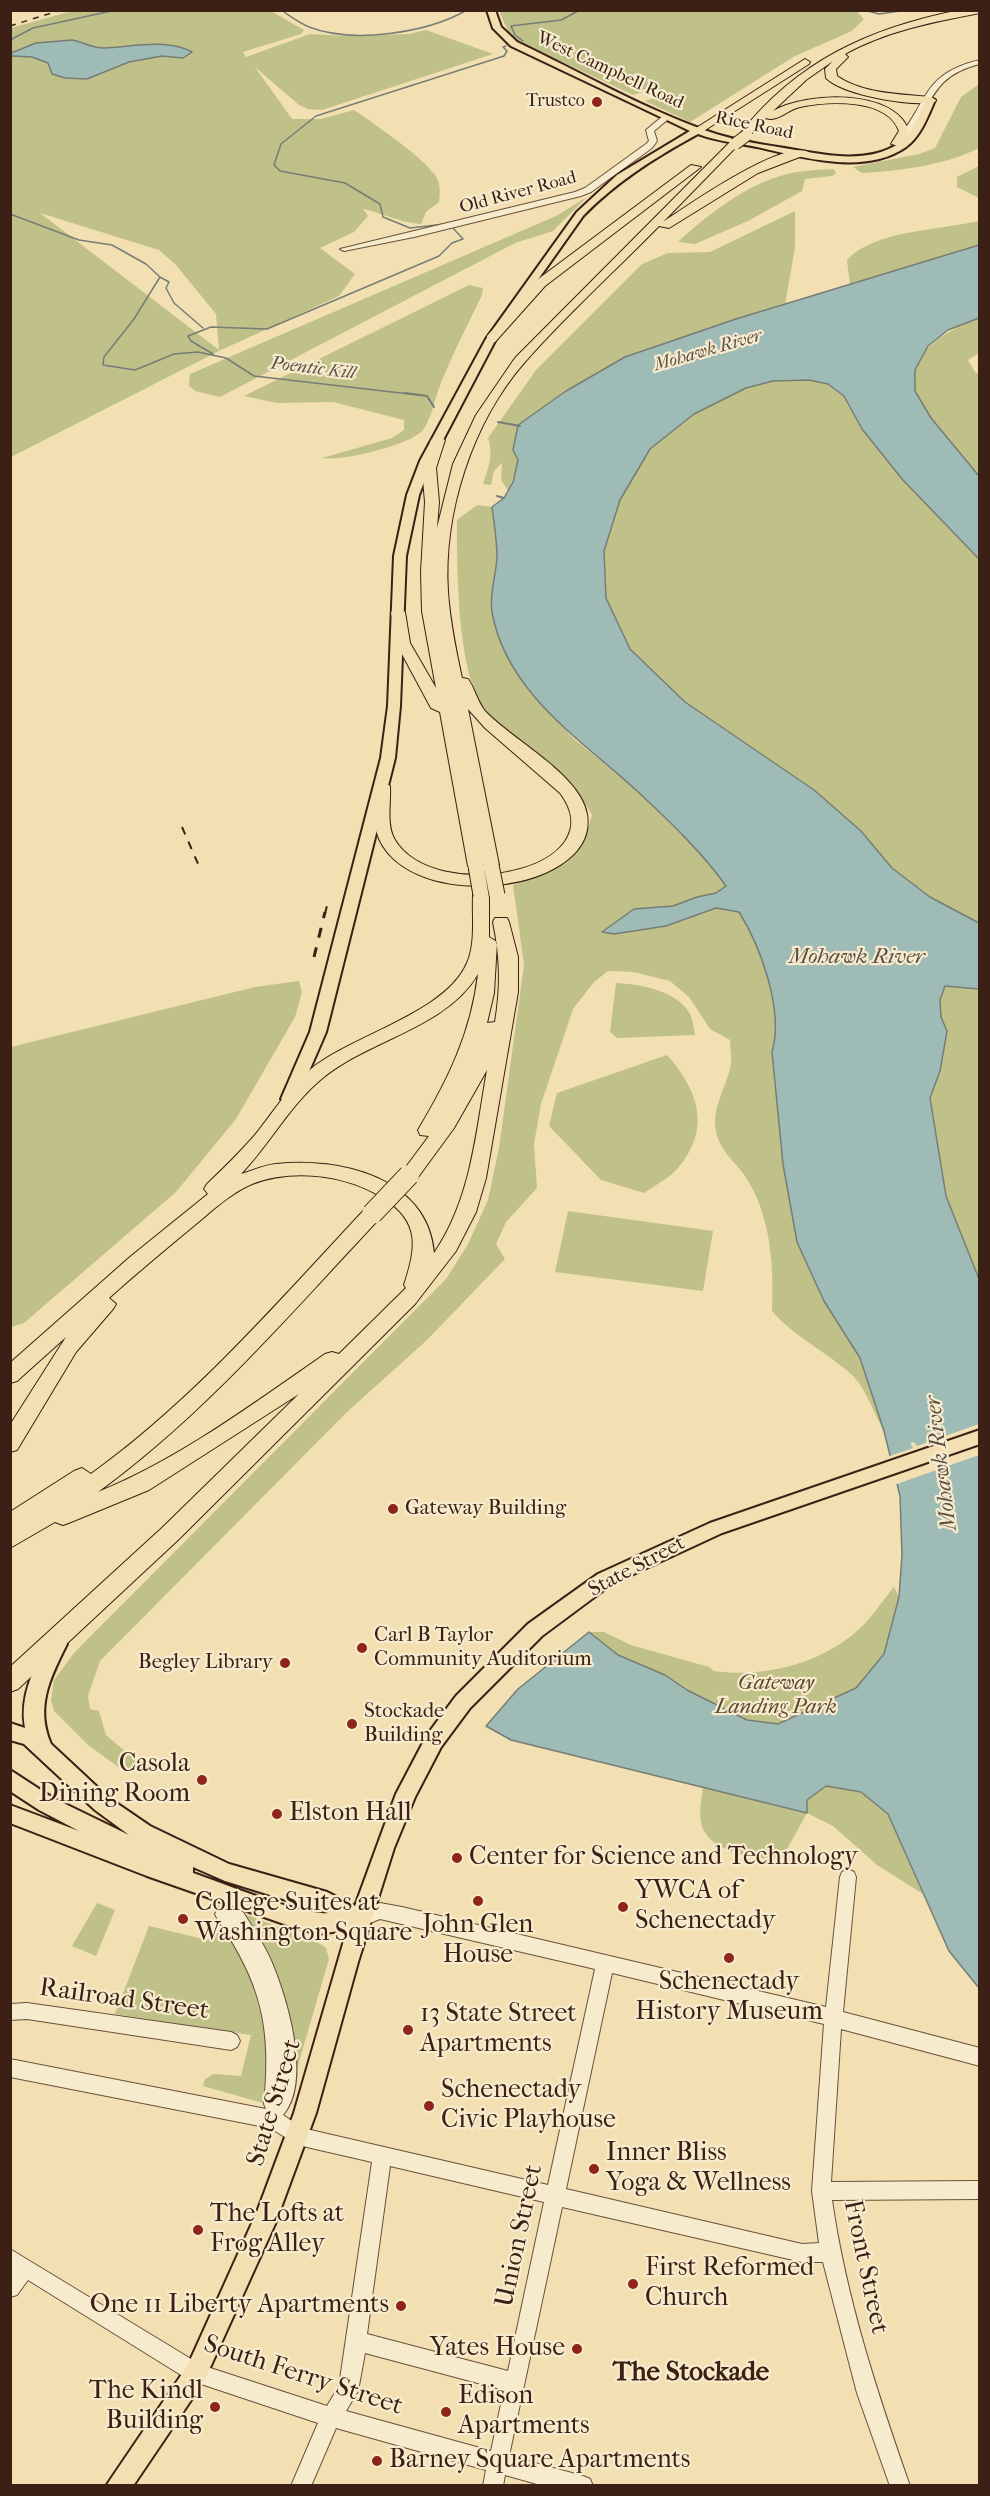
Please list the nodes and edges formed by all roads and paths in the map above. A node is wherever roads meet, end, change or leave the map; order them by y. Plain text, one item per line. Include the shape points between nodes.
1 (491, 10) edge
2 (949, 10) edge
3 (979, 10) edge
4 (850, 50) junction
5 (827, 51) junction
6 (980, 62) edge
7 (928, 100) junction
8 (667, 117) junction
9 (698, 130) junction
10 (746, 135) junction
11 (675, 143) junction
12 (730, 144) junction
13 (896, 144) junction
14 (805, 153) junction
15 (697, 165) junction
16 (344, 249) dead end
17 (598, 263) dead end
18 (593, 284) junction
19 (573, 287) dead end
20 (491, 339) junction
21 (438, 440) junction
22 (428, 553) junction
23 (398, 612) junction
24 (446, 631) junction
25 (458, 773) junction
26 (382, 786) junction
27 (483, 865) junction
28 (489, 895) junction
29 (501, 922) junction
30 (286, 1104) junction
31 (404, 1171) junction
32 (152, 1249) junction
33 (380, 1325) junction
34 (10, 1375) edge
35 (980, 1437) edge
36 (10, 1444) edge
37 (13, 1532) edge
38 (68, 1628) junction
39 (10, 1682) edge
40 (10, 1731) edge
41 (53, 1762) junction
42 (10, 1779) edge
43 (10, 1814) edge
44 (848, 1877) dead end
45 (229, 1893) junction
46 (230, 1916) joint
47 (360, 1919) junction
48 (605, 1963) junction
49 (10, 2012) edge
50 (834, 2019) junction
51 (231, 2041) dead end
52 (980, 2057) edge
53 (10, 2068) edge
54 (298, 2136) junction
55 (382, 2155) junction
56 (980, 2190) edge
57 (821, 2192) junction
58 (557, 2196) junction
59 (830, 2252) junction
60 (18, 2263) edge
61 (10, 2288) edge
62 (357, 2341) junction
63 (196, 2373) junction
64 (516, 2384) junction
65 (331, 2417) junction
66 (498, 2463) junction
67 (118, 2486) edge
68 (301, 2486) edge
69 (493, 2486) edge
70 (583, 2486) edge
71 (900, 2486) edge

1 - 8 main road, West Campbell Road via 497,28 514,44
2 - 5 highway via 883,28
3 - 4 highway via 916,24
4 - 7 highway via 829,68 830,77 836,82 863,92
4 - 10 highway via 806,75
5 - 9 highway
5 - 12 highway via 786,78 731,132
6 - 7 street, Rice Road via 943,75
7 - 13 street, Rice Road via 907,134
7 - 14 main road, Rice Road via 913,135 896,148 855,157
8 - 9 main road, West Campbell Road
8 - 11 main road via 684,132
8 - 16 street, Old River Road via 650,130 650,146 588,190
9 - 11 main road
9 - 13 main road, Rice Road via 836,155 871,153
9 - 14 main road, Rice Road
10 - 12 highway, bridge
10 - 13 highway via 789,107 836,100 872,106 895,116 905,128
11 - 20 main road via 630,170 589,205
12 - 15 highway
12 - 18 highway
14 - 18 highway via 781,157 693,207
15 - 17 highway
15 - 20 highway via 532,290
18 - 24 highway via 509,373 466,447 443,534 441,581
19 - 22 highway via 517,347 471,414 443,480
20 - 21 main road
21 - 22 highway via 429,468 432,502
21 - 23 main road via 421,472 407,519 400,556
22 - 25 highway via 432,632
23 - 25 highway via 403,643 435,698
23 - 26 main road via 393,721
24 - 26 highway via 473,705 574,800 579,816 575,838 556,860 526,874 489,880 440,876 411,865 390,845 383,830
24 - 27 highway
25 - 27 highway
26 - 30 main road via 318,1032
27 - 28 highway, bridge
28 - 29 highway
28 - 30 highway via 478,956 460,988 442,1002 323,1068
28 - 31 highway via 485,997 477,1033 452,1092
29 - 31 highway via 499,998 484,1055 454,1114
29 - 33 highway via 509,957 509,992 472,1195 438,1264
30 - 32 highway via 250,1153
31 - 37 highway, bridge via 187,1401 63,1508
32 - 33 highway via 226,1191 260,1174 288,1168 319,1168 362,1178 386,1190 406,1207 423,1240 419,1276
32 - 34 highway
32 - 36 highway via 69,1347
33 - 37 highway via 266,1406 141,1484
33 - 38 highway via 171,1533
35 - 47 main road, State Street via 716,1528 656,1554 605,1579 535,1630 464,1702 434,1741 406,1794
38 - 39 highway
38 - 41 main road via 44,1668 33,1703 35,1729
40 - 41 main road via 31,1738
41 - 47 main road via 115,1814 150,1836 225,1872 327,1902
42 - 45 main road via 82,1823
43 - 45 main road via 147,1867
44 - 50 street, Front Street
45 - 47 main road via 318,1924
46 - 46 street via 262,1959 276,1996 285,2038 287,2086 278,2108 273,2104 277,2037 270,1998
47 - 48 street via 380,1911
47 - 54 main road, State Street
48 - 50 street
48 - 58 street, Union Street
49 - 51 street, Railroad Street
50 - 52 street
50 - 57 street, Front Street
53 - 54 street via 274,2120
54 - 55 street
54 - 63 main road, State Street via 267,2216
55 - 58 street
55 - 62 street
56 - 57 street
57 - 59 street, Front Street
58 - 59 street via 802,2253
58 - 64 street, Union Street
59 - 71 street, Front Street via 867,2393
60 - 61 street
60 - 63 street, South Ferry Street
62 - 64 street
62 - 65 street via 348,2391
63 - 65 street, South Ferry Street
63 - 67 main road, State Street
64 - 66 street, Union Street
65 - 66 street, South Ferry Street
65 - 68 street
66 - 69 street, Union Street
66 - 70 street, South Ferry Street

